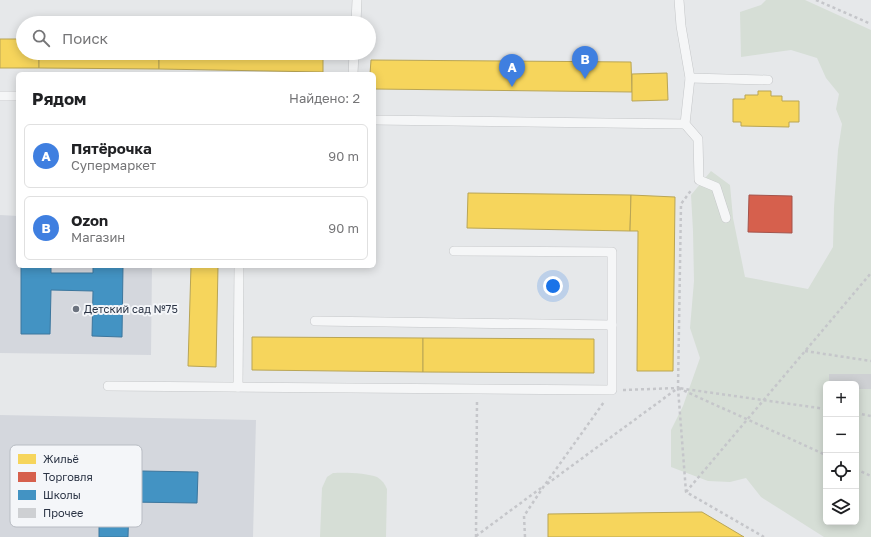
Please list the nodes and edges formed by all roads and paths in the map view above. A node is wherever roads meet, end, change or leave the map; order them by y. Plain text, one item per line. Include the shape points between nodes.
1 (357, 0) edge
2 (679, 0) edge
3 (816, 0) edge
4 (356, 16) edge
5 (871, 24) edge
6 (354, 60) edge
7 (353, 72) edge
8 (690, 78) junction
9 (768, 80) dead end
10 (0, 96) edge
11 (16, 96) edge
12 (376, 120) edge
13 (685, 124) junction
14 (699, 180) junction
15 (726, 218) dead end
16 (454, 251) dead end
17 (239, 268) edge
18 (871, 273) edge
19 (315, 321) dead end
20 (612, 325) junction
21 (805, 351) junction
22 (871, 361) edge
23 (108, 386) dead end
24 (238, 387) junction
25 (678, 388) junction
26 (478, 389) junction
27 (612, 390) junction
28 (763, 400) junction
29 (823, 409) edge
30 (859, 414) edge
31 (871, 416) edge
32 (747, 419) junction
33 (823, 454) edge
34 (859, 470) edge
35 (871, 476) edge
36 (544, 486) junction
37 (686, 492) junction
38 (476, 536) edge
39 (525, 537) edge
40 (764, 537) edge

1 - 4 lane
2 - 8 lane
3 - 5 path
6 - 7 lane
8 - 9 lane
8 - 13 lane
10 - 11 lane
12 - 13 lane
13 - 14 lane via 698,139
14 - 15 lane via 716,187
14 - 25 path via 681,204
16 - 20 lane via 612,252
17 - 24 lane
18 - 21 path
19 - 20 lane
20 - 27 lane
21 - 22 path
21 - 28 path
23 - 24 lane
24 - 26 lane
25 - 27 path
25 - 28 path
25 - 32 path
25 - 36 path
25 - 37 path
26 - 27 lane
26 - 38 path
27 - 36 path
28 - 29 path
28 - 32 path
30 - 31 path
32 - 33 path
32 - 37 path
34 - 35 path
36 - 38 path
36 - 39 path via 524,516
37 - 40 path

